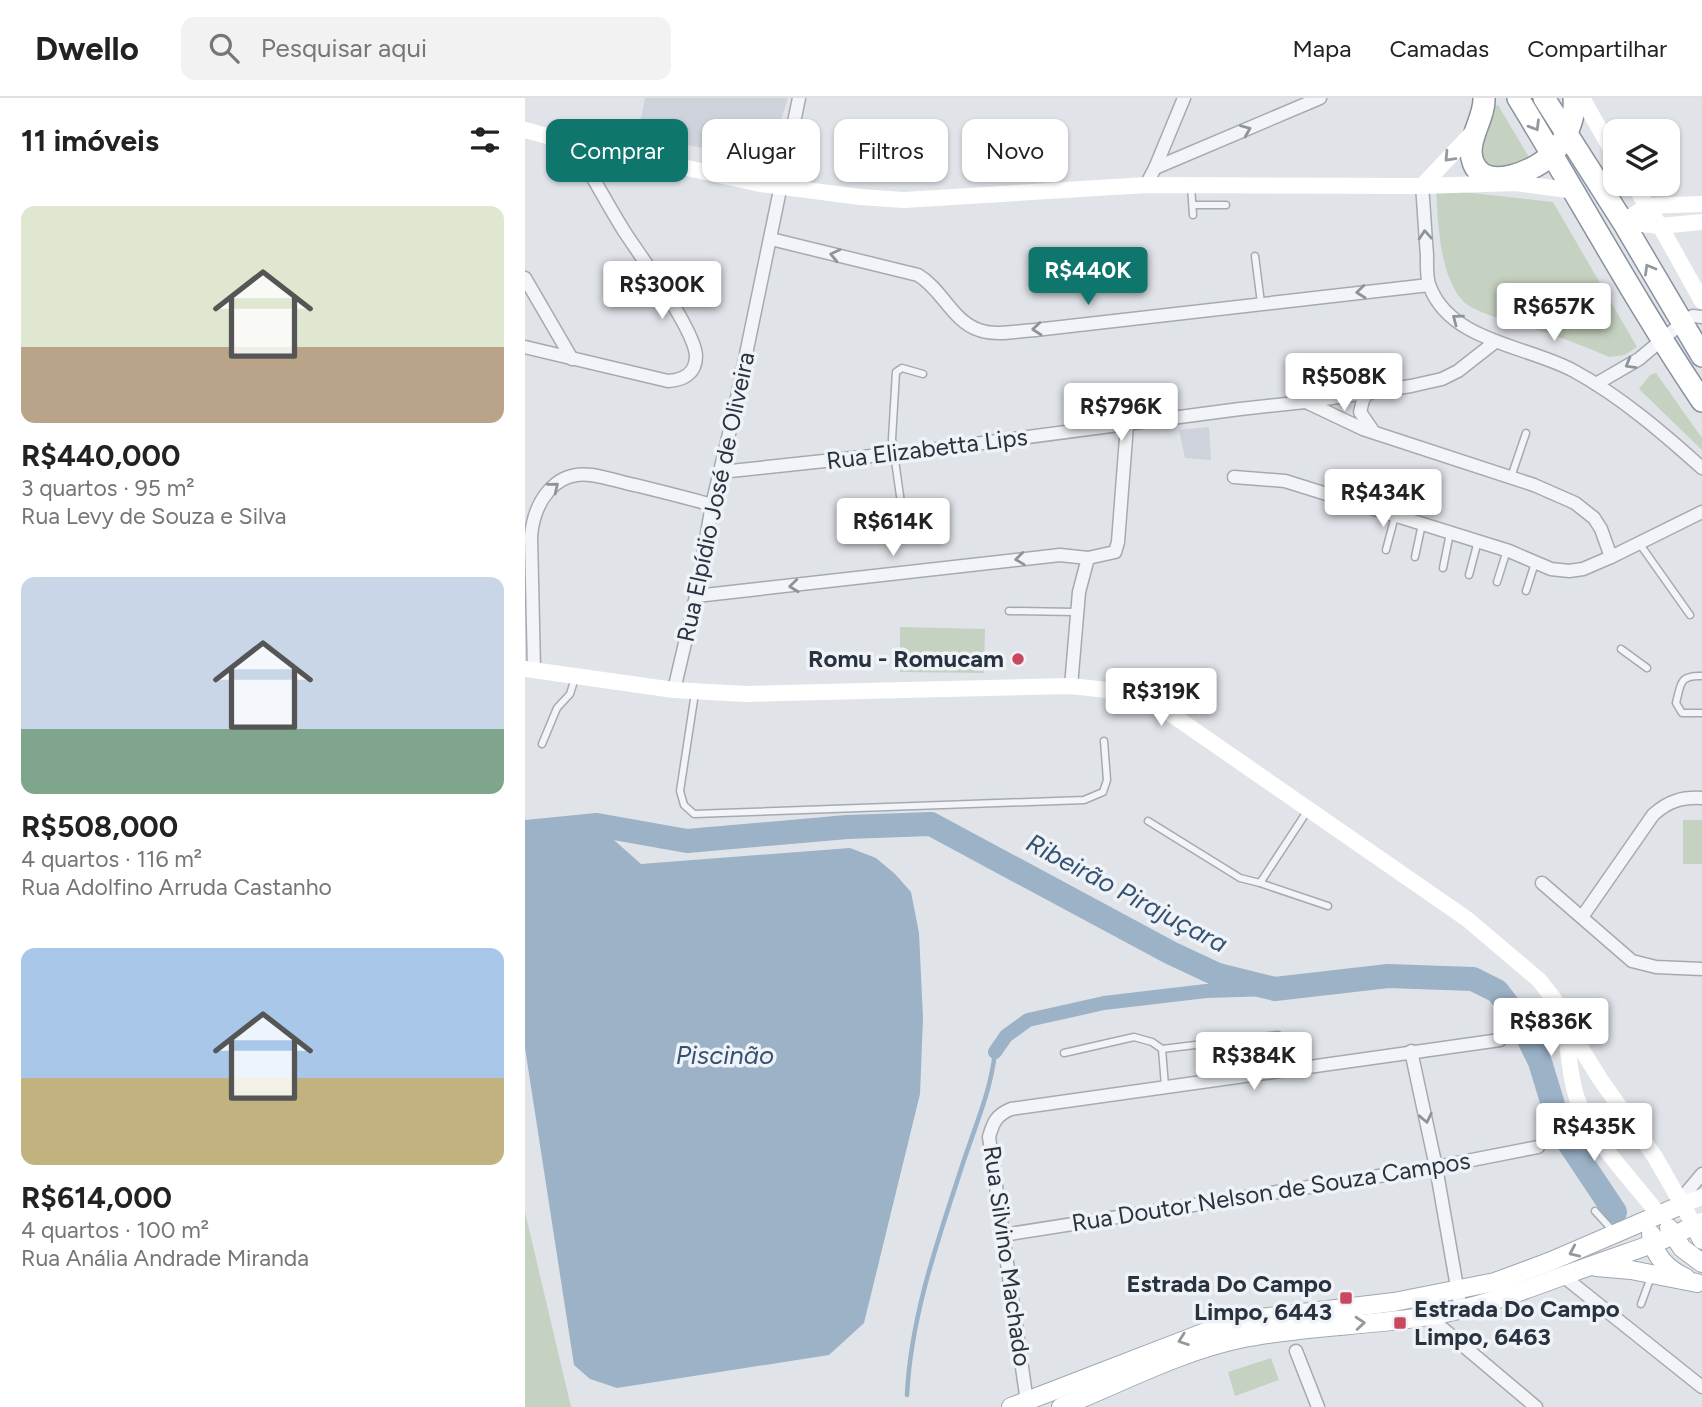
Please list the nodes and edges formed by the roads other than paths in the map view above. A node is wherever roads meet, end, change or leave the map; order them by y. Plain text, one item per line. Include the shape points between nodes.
1 (799, 98) edge
2 (1184, 98) edge
3 (1319, 98) edge
4 (1518, 98) edge
5 (1544, 98) edge
6 (1574, 98) edge
7 (1582, 98) edge
8 (1483, 100) edge
9 (1301, 102) edge
10 (1476, 129) junction
11 (525, 130) edge
12 (546, 135) edge
13 (1566, 135) junction
14 (1603, 135) edge
15 (1552, 154) junction
16 (688, 167) edge
17 (1155, 169) junction
18 (596, 182) edge
19 (1516, 183) junction
20 (1191, 184) junction
21 (1146, 185) junction
22 (1422, 186) junction
23 (780, 187) junction
24 (1575, 191) junction
25 (1641, 196) edge
26 (1702, 204) edge
27 (1193, 205) junction
28 (1226, 205) dead end
29 (1647, 206) junction
30 (1193, 215) dead end
31 (1623, 222) junction
32 (1702, 222) edge
33 (1660, 226) junction
34 (771, 239) junction
35 (1255, 256) dead end
36 (1615, 261) junction
37 (525, 278) edge
38 (1429, 285) junction
39 (1701, 299) edge
40 (1261, 303) junction
41 (1702, 317) edge
42 (1688, 334) edge
43 (1661, 340) junction
44 (1495, 342) junction
45 (525, 347) edge
46 (572, 359) junction
47 (923, 374) dead end
48 (1596, 384) junction
49 (1368, 392) junction
50 (1702, 401) edge
51 (1305, 402) junction
52 (1127, 425) junction
53 (1373, 432) junction
54 (1526, 433) dead end
55 (893, 453) junction
56 (1702, 468) edge
57 (721, 472) junction
58 (1234, 477) dead end
59 (1511, 477) junction
60 (901, 503) dead end
61 (712, 505) junction
62 (1702, 512) edge
63 (1395, 516) junction
64 (1422, 524) junction
65 (1450, 533) junction
66 (1478, 541) junction
67 (1639, 543) junction
68 (1386, 550) dead end
69 (1507, 550) junction
70 (1415, 556) dead end
71 (1611, 557) junction
72 (1088, 558) junction
73 (1535, 562) junction
74 (1443, 568) dead end
75 (1469, 575) dead end
76 (1497, 582) dead end
77 (1527, 591) dead end
78 (696, 596) junction
79 (1009, 611) dead end
80 (1076, 612) junction
81 (1690, 615) dead end
82 (1621, 649) dead end
83 (1647, 668) dead end
84 (529, 670) edge
85 (576, 676) junction
86 (1702, 676) edge
87 (1071, 686) junction
88 (674, 690) junction
89 (695, 691) junction
90 (1702, 713) edge
91 (1104, 741) dead end
92 (542, 744) dead end
93 (1702, 798) edge
94 (1309, 808) junction
95 (1148, 821) dead end
96 (1260, 883) junction
97 (1542, 883) dead end
98 (1328, 906) dead end
99 (1582, 917) junction
100 (1702, 969) edge
101 (1564, 1021) junction
102 (1278, 1035) dead end
103 (1500, 1040) dead end
104 (1162, 1049) junction
105 (1411, 1051) junction
106 (1064, 1053) dead end
107 (1600, 1079) junction
108 (1165, 1088) junction
109 (1574, 1088) junction
110 (1538, 1147) dead end
111 (1436, 1167) junction
112 (1702, 1174) edge
113 (1702, 1197) edge
114 (1682, 1201) junction
115 (1595, 1210) dead end
116 (1656, 1217) junction
117 (1699, 1229) edge
118 (1616, 1234) junction
119 (1674, 1235) junction
120 (1003, 1236) junction
121 (1652, 1244) junction
122 (1702, 1263) edge
123 (1590, 1266) junction
124 (1651, 1275) junction
125 (1563, 1276) junction
126 (1699, 1284) edge
127 (1457, 1291) junction
128 (1425, 1296) junction
129 (1641, 1304) dead end
130 (1461, 1310) junction
131 (1428, 1317) junction
132 (1296, 1351) dead end
133 (1702, 1387) edge
134 (1019, 1405) edge
135 (1061, 1407) edge
136 (1318, 1407) edge
137 (1536, 1407) edge

1 - 23 street, Rua Elpídio José de Oliveira
2 - 17 street
3 - 9 street
4 -> 15 highway
5 - 13 highway
6 - 13 highway via 1575,110
7 - 14 street
8 - 10 highway
17 -> 9 street
10 - 15 highway via 1473,162 1487,177 1521,174
10 -> 22 street
11 - 12 street
13 - 15 highway
13 - 31 highway
15 - 19 street via 1542,172
15 - 24 highway
16 - 23 street
17 - 21 street
18 - 46 street via 692,338 695,364 681,380 668,381
19 - 22 street
19 - 24 street
20 - 21 street
20 - 22 street
20 - 27 lane
21 - 23 street via 904,200
38 -> 22 street
23 - 34 street, Rua Elpídio José de Oliveira
24 - 31 highway
24 - 36 highway
25 - 29 street
26 - 29 street
27 - 28 lane
27 - 30 lane
29 - 31 street
29 - 33 street
31 - 33 street
31 - 36 highway
42 -> 31 highway
32 - 33 street
33 - 39 street
40 -> 34 street via 1035,330 981,331 958,316 939,291 918,275
34 - 57 street, Rua Elpídio José de Oliveira
35 - 40 lane
36 - 43 highway
37 - 46 street
38 -> 40 street
44 -> 38 street via 1447,312
41 - 42 street via 1692,316
42 - 43 street
43 -> 48 street
43 - 50 highway
44 - 48 street via 1553,360
44 - 49 street, Rua Elizabetta Lips via 1442,379
45 - 46 street
47 - 55 lane via 902,368 896,372
48 - 56 street
49 - 51 street, Rua Elizabetta Lips
49 - 53 street via 1360,412
51 - 52 street, Rua Elizabetta Lips
51 - 53 street
52 - 55 street, Rua Elizabetta Lips
52 - 72 street via 1121,529 1115,552
53 - 59 street
54 - 59 lane
55 - 57 street, Rua Elizabetta Lips
55 - 60 lane
57 - 61 street, Rua Elpídio José de Oliveira
58 - 63 street via 1285,481
59 - 71 street via 1562,496 1594,517
61 - 78 street, Rua Elpídio José de Oliveira
84 -> 61 street via 532,520 549,490 568,477 591,475
62 - 67 street
63 - 64 street
63 - 68 lane
64 - 65 street
64 - 70 lane
65 - 66 street
65 - 74 lane
66 - 69 street
66 - 75 lane
67 - 71 street
67 - 81 lane
69 - 73 street
69 - 76 lane
71 - 73 street via 1569,571
72 -> 78 street via 1059,555
72 - 80 street
73 - 77 lane
78 - 88 street, Rua Elpídio José de Oliveira
79 - 80 lane
80 - 87 street
82 - 83 lane
84 - 85 street
85 - 88 street
85 - 92 lane
86 - 90 lane via 1684,679 1676,703 1682,713
87 - 89 street via 745,694
87 - 94 street via 1142,694
88 - 89 street
89 - 91 lane via 680,791 684,805 694,814 1084,800 1103,792 1107,780
93 - 99 street via 1669,802 1653,815
94 - 96 lane
94 - 101 street via 1487,934 1547,988
95 - 96 lane via 1240,878
96 - 98 lane
97 - 99 street
99 - 100 street via 1632,961
101 - 107 street
101 - 109 street
102 - 104 lane
103 - 105 street
104 - 106 lane via 1133,1037
104 - 108 lane
105 - 108 street
105 -> 111 street
107 - 109 street via 1588,1073
107 - 114 street
108 - 120 street, Rua Silvino Machado via 1001,1113 989,1138
109 - 116 street via 1584,1116
110 - 111 street, Rua Doutor Nelson de Souza Campos
111 - 120 street, Rua Doutor Nelson de Souza Campos
111 - 127 street
112 - 114 street
113 - 114 street
114 - 116 main road
114 - 117 street
115 - 118 lane
116 - 118 main road
116 - 119 main road
116 - 121 main road
117 - 119 main road
118 -> 127 main road via 1495,1282
119 - 121 main road
119 - 122 main road via 1682,1248
120 - 134 street, Rua Silvino Machado
121 - 123 main road
121 - 126 main road via 1666,1266
123 - 124 main road
123 - 125 main road
124 - 126 main road
124 - 129 lane
125 - 130 main road
125 - 133 street
127 - 128 main road
127 - 130 street
128 - 131 street
128 -> 134 main road via 1216,1328
130 - 131 main road
135 -> 131 main road via 1200,1350 1243,1338
131 - 137 street
132 - 136 street

